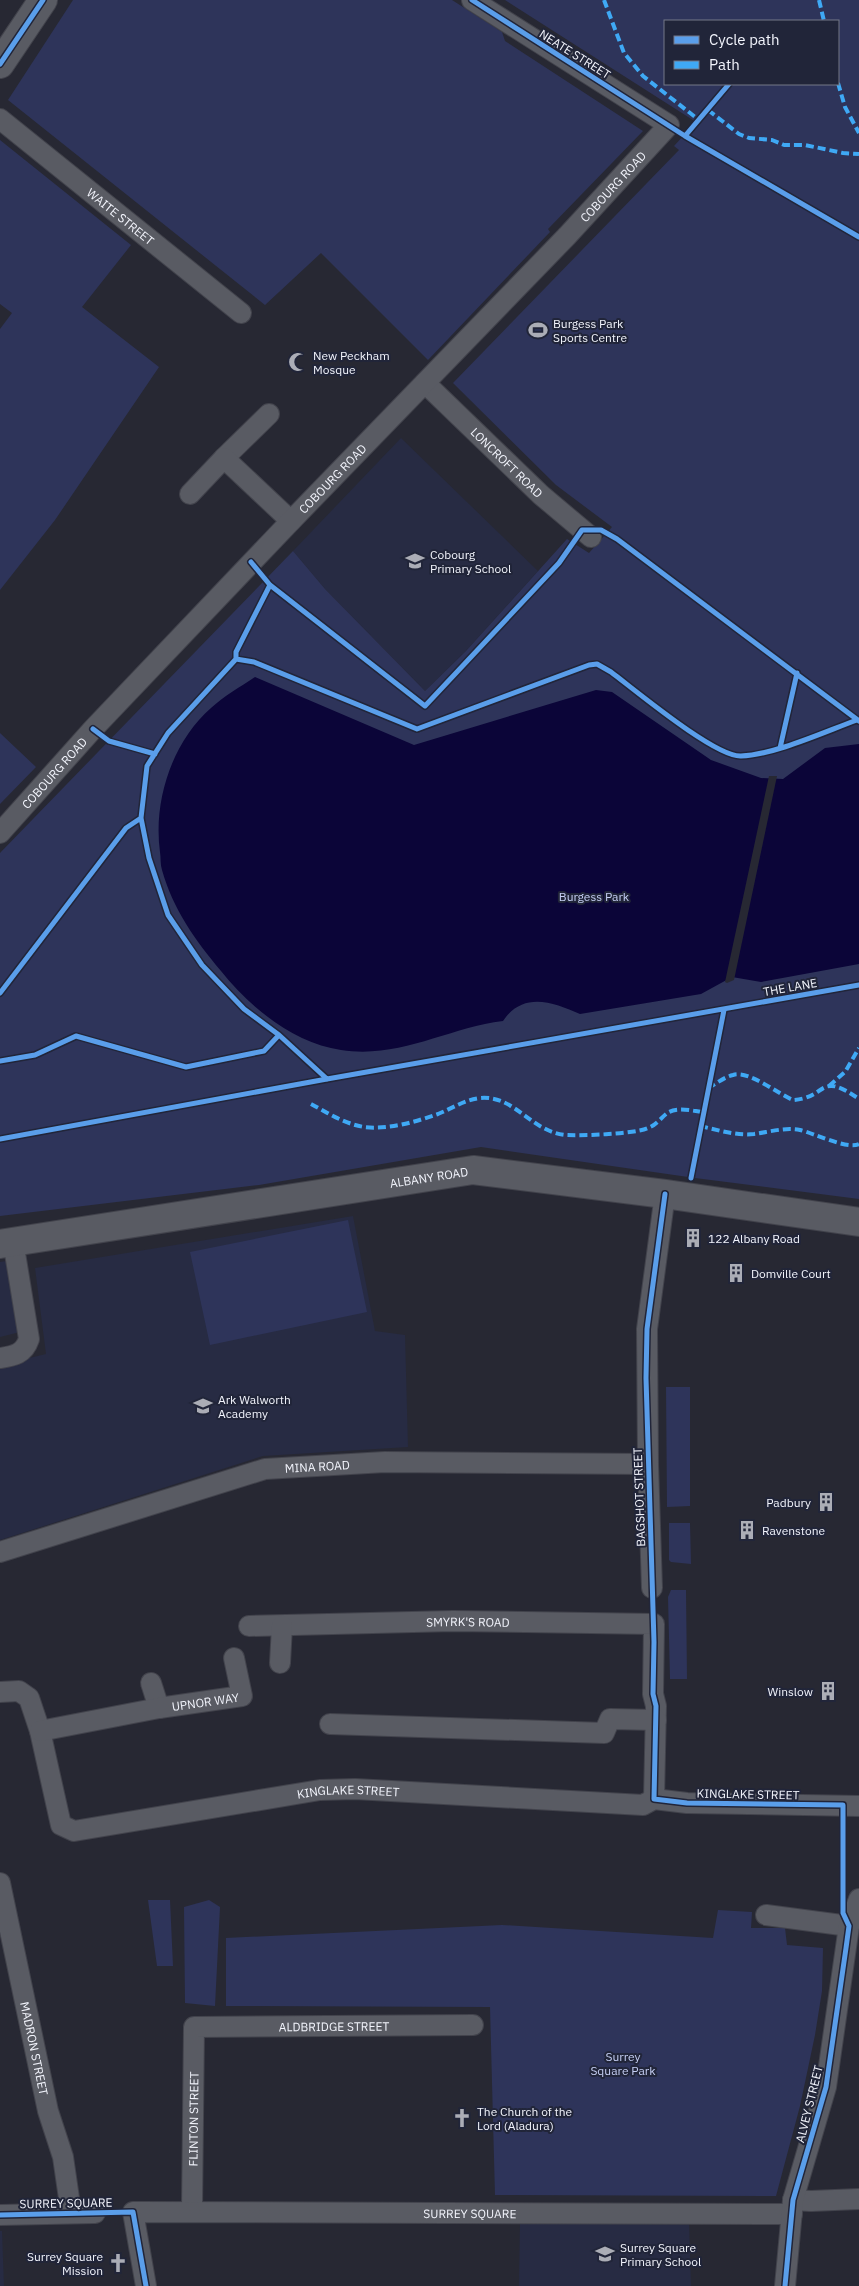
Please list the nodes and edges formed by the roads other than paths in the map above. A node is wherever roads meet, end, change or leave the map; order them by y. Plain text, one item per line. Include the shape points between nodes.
1 (43, 0) edge
2 (472, 0) edge
3 (0, 64) edge
4 (0, 119) edge
5 (669, 125) joint
6 (241, 313) dead end
7 (425, 383) junction
8 (269, 414) dead end
9 (224, 458) junction
10 (190, 494) dead end
11 (291, 521) junction
12 (591, 537) dead end
13 (0, 833) edge
14 (666, 1194) junction
15 (859, 1222) edge
16 (6, 1243) edge
17 (0, 1358) edge
18 (648, 1464) junction
19 (0, 1552) edge
20 (652, 1588) dead end
21 (248, 1626) dead end
22 (282, 1626) junction
23 (234, 1658) dead end
24 (280, 1663) dead end
25 (151, 1682) dead end
26 (10, 1691) edge
27 (159, 1708) junction
28 (656, 1720) junction
29 (330, 1724) dead end
30 (40, 1731) junction
31 (654, 1799) junction
32 (859, 1806) edge
33 (0, 1883) edge
34 (859, 1899) edge
35 (766, 1915) dead end
36 (849, 1926) junction
37 (472, 2025) dead end
38 (194, 2027) joint
39 (859, 2199) edge
40 (793, 2207) junction
41 (192, 2211) junction
42 (70, 2212) junction
43 (94, 2213) dead end
44 (0, 2214) edge
45 (146, 2286) edge
46 (786, 2286) edge

1 - 3 main road
2 - 5 street, NEATE STREET
4 - 6 street, WAITE STREET
5 - 7 street, COBOURG ROAD
7 - 11 street, COBOURG ROAD
7 - 12 street, LONCROFT ROAD via 541,495
8 - 9 street
9 - 10 street
9 - 11 street
11 - 13 street, COBOURG ROAD via 93,729
14 - 15 main road, ALBANY ROAD
14 - 16 main road, ALBANY ROAD via 473,1170
14 - 18 street, BAGSHOT STREET via 647,1329
16 - 17 street via 28,1340 20,1353
18 - 19 street, MINA ROAD via 385,1462 265,1469
18 - 20 street, BAGSHOT STREET
21 - 22 street, SMYRK'S ROAD
22 - 24 street
22 - 28 street, SMYRK'S ROAD via 453,1621 654,1624
23 - 27 street, UPNOR WAY via 242,1696
25 - 27 street, UPNOR WAY
26 - 30 street, KINGLAKE STREET via 29,1698
27 - 30 street, UPNOR WAY
28 - 29 street via 610,1719 604,1733
28 - 31 street
30 - 31 street, KINGLAKE STREET via 61,1825 74,1831 320,1790 355,1788 643,1805
31 - 32 street, KINGLAKE STREET
33 - 42 street, MADRON STREET via 48,2111 63,2157
34 - 36 street, ALVEY STREET
35 - 36 street
36 - 40 street, ALVEY STREET via 826,2087
37 - 38 street, ALDBRIDGE STREET
38 - 41 street, FLINTON STREET
39 - 40 street, SURREY SQUARE via 811,2201
40 - 41 street, SURREY SQUARE
40 - 46 street, ALVEY STREET
41 - 45 street, SURREY SQUARE via 133,2212
42 - 43 street, SURREY SQUARE
42 - 44 street, SURREY SQUARE

